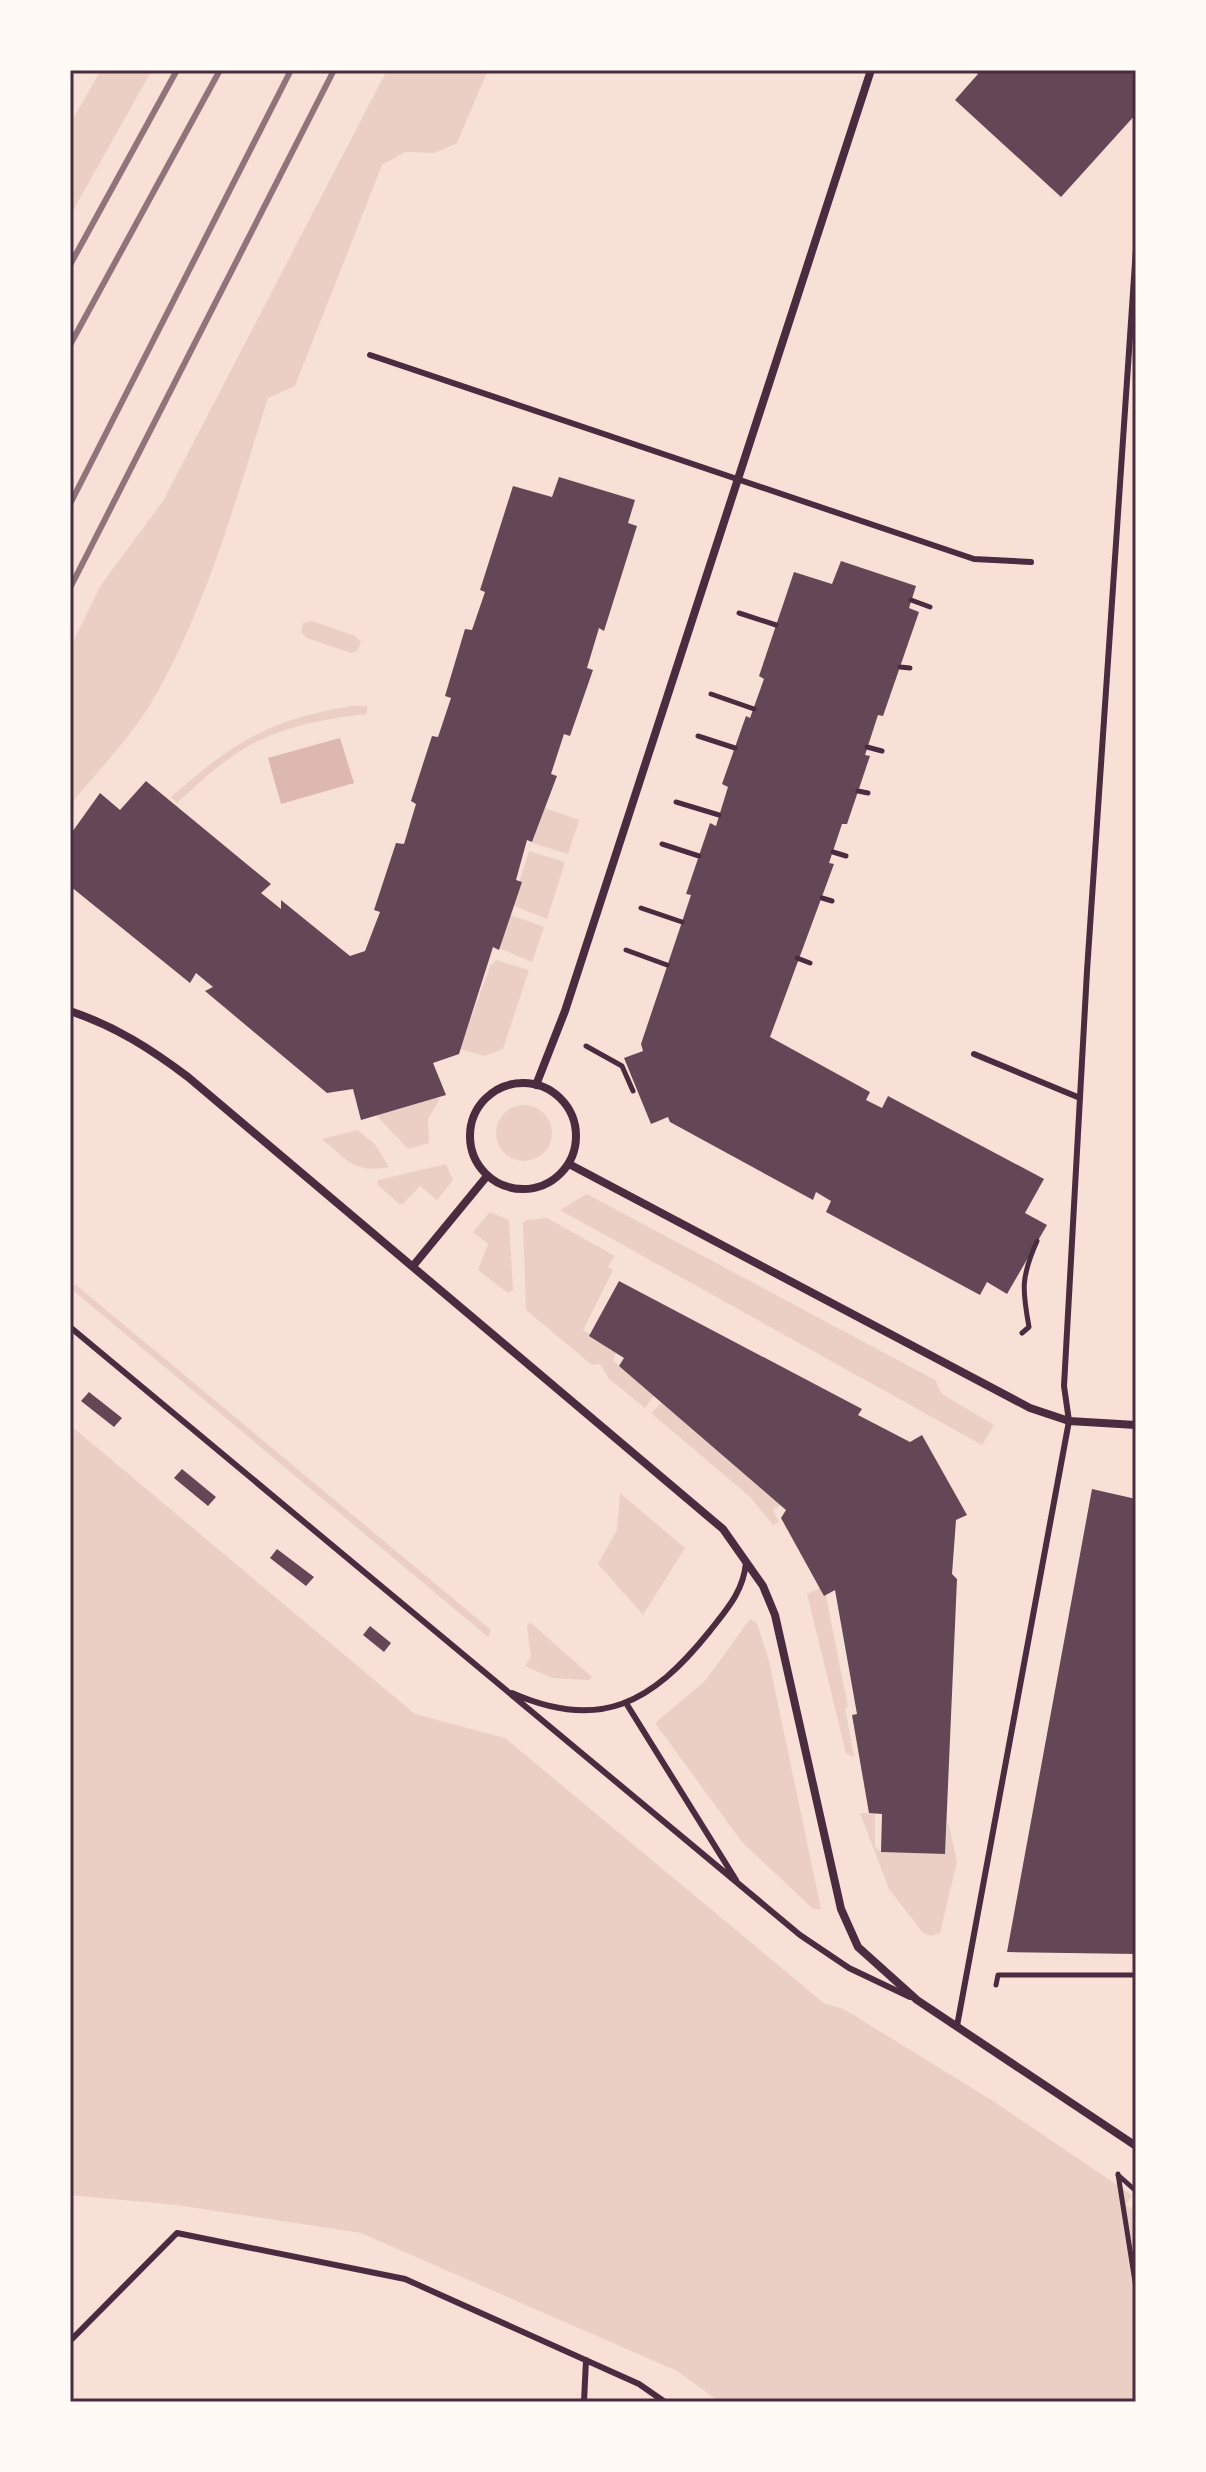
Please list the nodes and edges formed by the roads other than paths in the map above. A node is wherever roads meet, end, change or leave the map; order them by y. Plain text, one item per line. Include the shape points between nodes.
1 (871, 70) edge
2 (1136, 248) edge
3 (370, 355) dead end
4 (739, 481) junction
5 (1031, 562) dead end
6 (70, 1011) edge
7 (974, 1054) dead end
8 (536, 1085) junction
9 (1080, 1098) junction
10 (569, 1164) junction
11 (487, 1176) junction
12 (413, 1266) junction
13 (70, 1327) edge
14 (1069, 1421) junction
15 (1136, 1425) edge
16 (746, 1559) junction
17 (503, 1688) junction
18 (626, 1703) junction
19 (740, 1886) junction
20 (917, 2000) junction
21 (957, 2026) junction
22 (1136, 2146) edge
23 (70, 2341) edge
24 (586, 2360) junction
25 (584, 2402) edge
26 (665, 2402) edge

1 - 4 street
2 - 9 lane
3 - 4 lane
4 - 5 lane via 974,559
4 - 8 street
6 - 12 street via 147,1046
7 - 9 lane
8 - 10 street via 552,1091 572,1116 576,1140
8 - 11 street via 501,1087 476,1111 470,1145
9 - 14 lane via 1064,1386
10 - 11 street via 546,1185 531,1189 500,1185
10 - 14 street via 1012,1399
11 - 12 street
12 - 16 street via 704,1511
13 - 17 lane
14 - 15 street
14 - 21 lane
16 - 18 lane via 735,1599 696,1648
16 - 20 street via 775,1615 848,1930 871,1960
17 - 18 lane via 569,1712
17 - 19 lane
18 - 19 lane
19 - 20 lane via 825,1953
20 - 21 street
21 - 22 street
23 - 24 lane via 177,2233 405,2279
24 - 25 lane
24 - 26 lane

